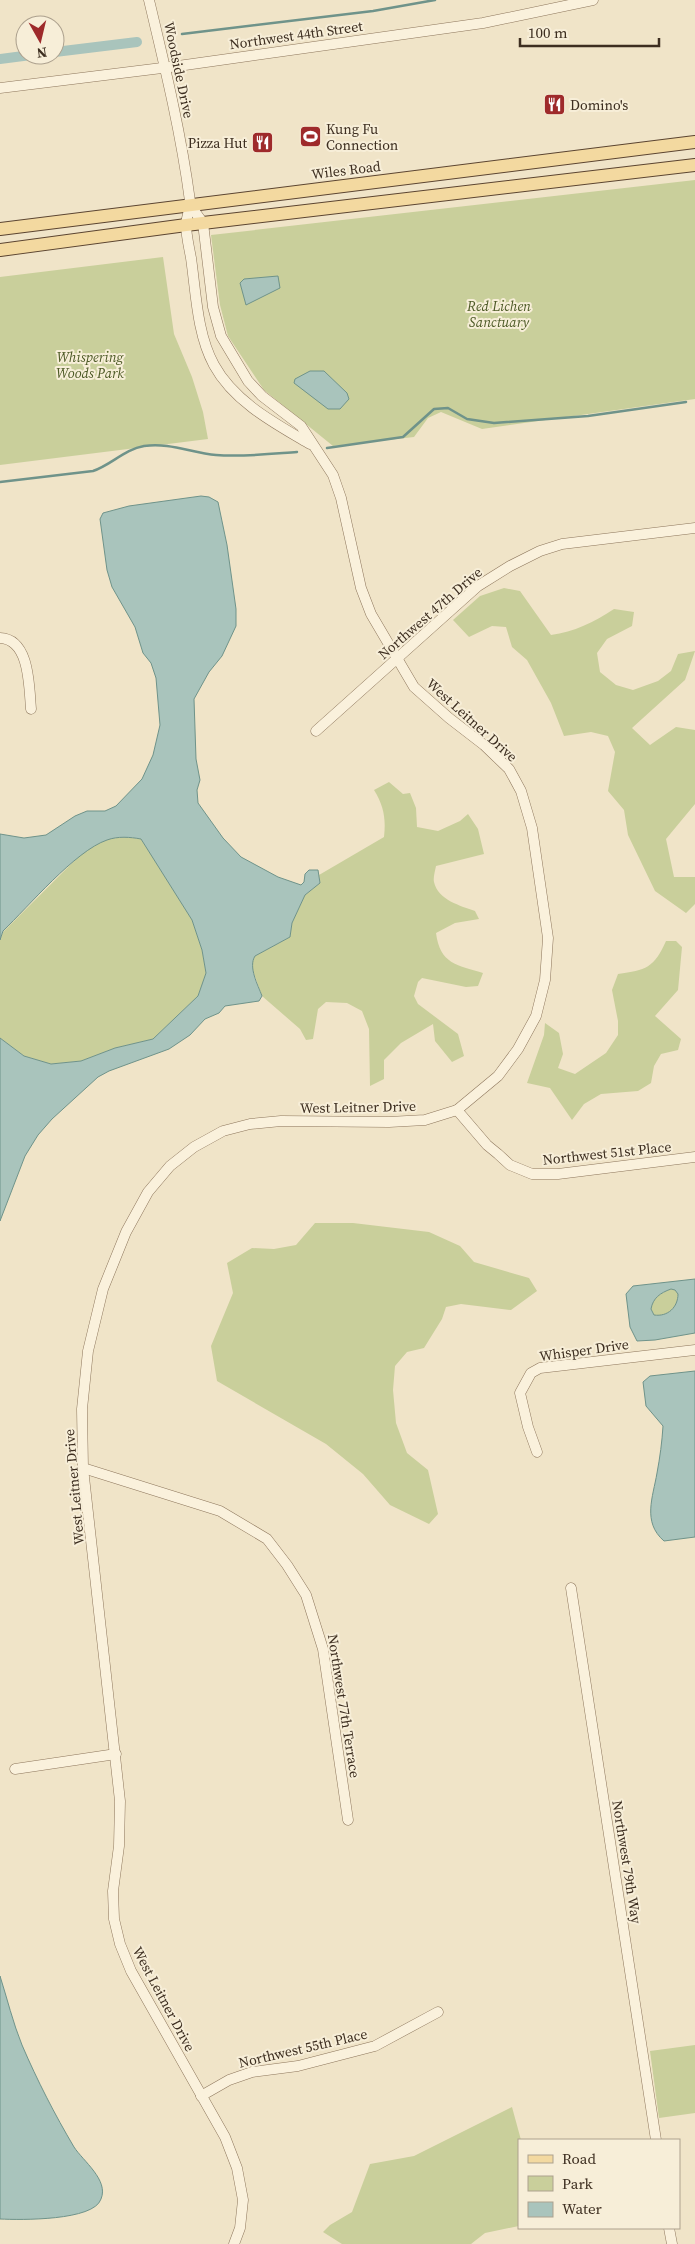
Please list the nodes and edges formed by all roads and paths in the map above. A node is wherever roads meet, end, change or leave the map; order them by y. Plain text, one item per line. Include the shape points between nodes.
1 (150, 0) edge
2 (593, 0) edge
3 (165, 68) junction
4 (0, 88) edge
5 (695, 142) edge
6 (695, 165) edge
7 (190, 205) junction
8 (203, 223) junction
9 (186, 225) junction
10 (0, 229) edge
11 (0, 250) edge
12 (313, 446) junction
13 (695, 528) edge
14 (0, 638) edge
15 (396, 660) junction
16 (31, 708) dead end
17 (316, 730) dead end
18 (457, 1110) junction
19 (695, 1157) edge
20 (695, 1350) edge
21 (538, 1452) dead end
22 (83, 1468) junction
23 (571, 1588) dead end
24 (116, 1754) junction
25 (15, 1769) dead end
26 (348, 1820) dead end
27 (438, 2012) dead end
28 (201, 2096) junction
29 (656, 2139) edge
30 (669, 2229) edge
31 (234, 2244) edge
32 (672, 2244) edge

1 - 3 street, Woodside Drive
2 - 3 street, Northwest 44th Street via 483,22
3 - 4 street, Northwest 44th Street
3 - 7 street, Woodside Drive
5 - 7 main road, Wiles Road
6 - 8 main road
7 - 8 street, Woodside Drive
7 - 9 street, Woodside Drive
7 - 10 main road, Wiles Road
8 - 9 main road
8 - 12 street, West Leitner Drive via 221,336 248,381 301,426
9 - 11 main road
9 - 12 street, West Leitner Drive via 201,326 214,366 241,398
12 - 15 street, West Leitner Drive via 333,475 361,588 370,614
13 - 15 street, Northwest 47th Drive via 562,544 540,551 478,586
14 - 16 street via 7,638 19,649 26,663
15 - 17 street, Northwest 47th Drive
15 - 18 street, West Leitner Drive via 414,687 509,769 521,791 532,828 548,938 545,980 536,1016 498,1076
18 - 19 street, Northwest 51st Place via 487,1146 510,1165 532,1174 558,1174
18 - 22 street, West Leitner Drive via 425,1120 250,1124 222,1131 170,1166 148,1192 126,1232 103,1289 88,1351 82,1409
20 - 21 street, Whisper Drive via 540,1368 531,1373 520,1393
22 - 24 street, West Leitner Drive
22 - 26 street, Northwest 77th Terrace via 220,1511 267,1539 287,1565 306,1594 323,1649
23 - 29 street, Northwest 79th Way
24 - 25 street
24 - 28 street, West Leitner Drive via 120,1801 114,1918 120,1944 131,1971
27 - 28 street, Northwest 55th Place via 375,2046 298,2066 252,2072 229,2080
28 - 31 street, West Leitner Drive via 225,2137 238,2168 243,2200 240,2228
30 - 32 street

